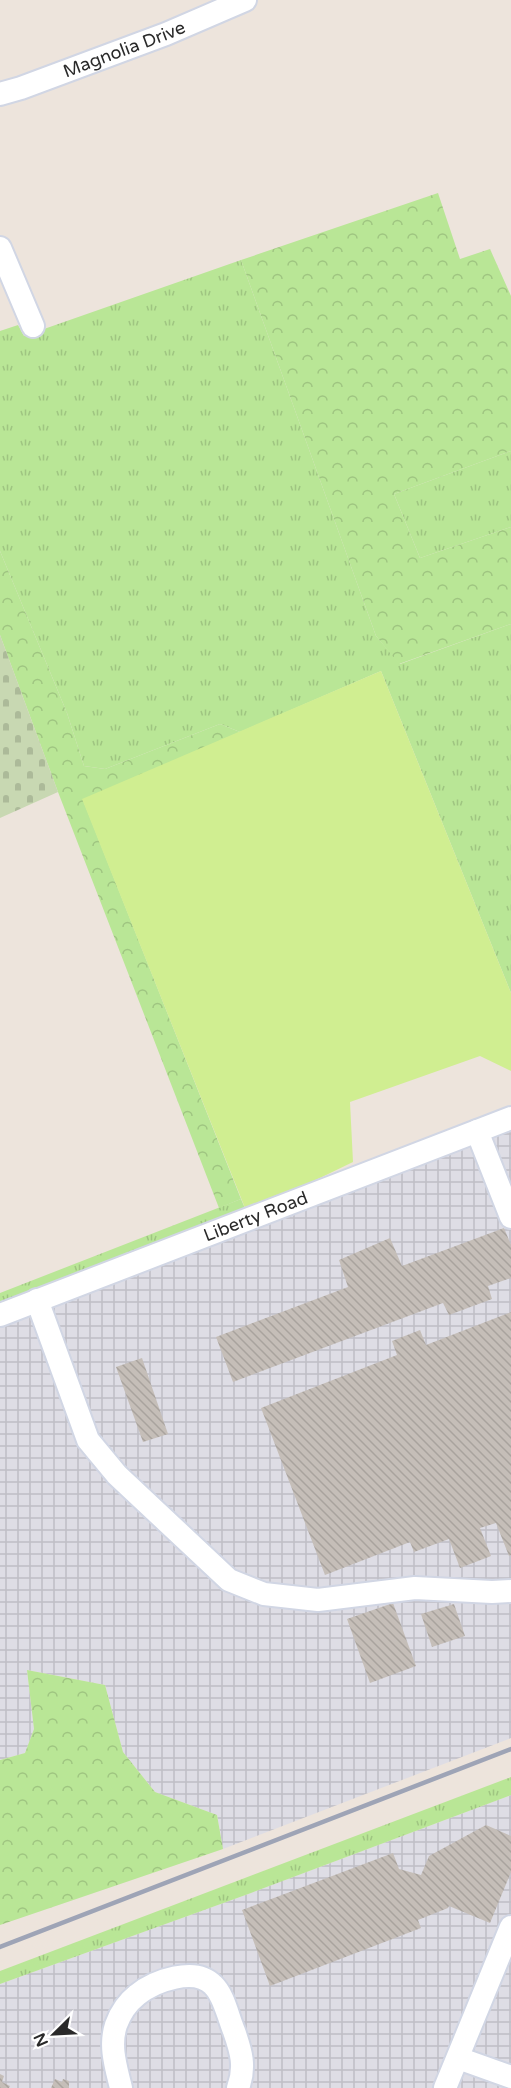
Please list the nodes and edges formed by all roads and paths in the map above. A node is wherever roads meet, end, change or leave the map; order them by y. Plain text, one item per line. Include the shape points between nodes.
1 (245, 0) edge
2 (205, 8) edge
3 (0, 94) edge
4 (0, 248) edge
5 (33, 326) dead end
6 (511, 1118) edge
7 (477, 1131) junction
8 (511, 1217) edge
9 (37, 1300) junction
10 (0, 1315) edge
11 (511, 1591) edge
12 (511, 1927) edge
13 (505, 1960) edge
14 (458, 2058) junction
15 (511, 2077) edge
16 (121, 2088) edge
17 (238, 2088) edge
18 (445, 2088) edge

1 - 2 street, Magnolia Drive
2 - 3 street, Magnolia Drive via 112,54
4 - 5 street
6 - 7 street, Liberty Road
7 - 8 street
7 - 9 street, Liberty Road
9 - 10 street, Liberty Road
9 - 11 street via 88,1440 117,1475 229,1580 264,1594 318,1600 415,1588
12 - 13 street
13 - 14 street
14 - 15 street
14 - 18 street
16 - 17 street via 113,2038 125,2007 150,1986 196,1977 208,1980 218,1991 240,2046 243,2071

